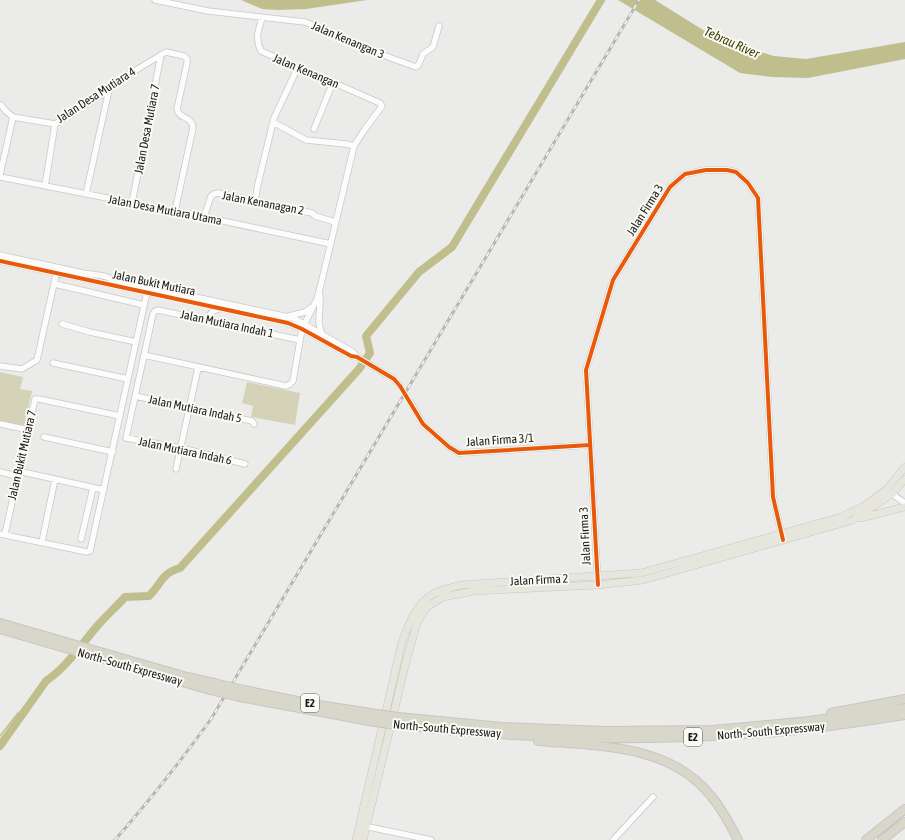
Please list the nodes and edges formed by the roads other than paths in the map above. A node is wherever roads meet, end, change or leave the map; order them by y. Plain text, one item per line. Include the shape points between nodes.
1 (155, 0) edge
2 (262, 18) junction
3 (439, 26) dead end
4 (161, 55) junction
5 (298, 67) junction
6 (333, 82) junction
7 (109, 90) junction
8 (0, 104) edge
9 (13, 117) junction
10 (273, 122) junction
11 (56, 124) junction
12 (314, 130) dead end
13 (354, 146) junction
14 (0, 176) edge
15 (45, 186) junction
16 (86, 194) junction
17 (255, 201) junction
18 (132, 203) junction
19 (175, 211) junction
20 (204, 217) junction
21 (335, 222) junction
22 (331, 244) junction
23 (0, 255) edge
24 (0, 261) edge
25 (57, 270) junction
26 (136, 283) junction
27 (55, 284) junction
28 (161, 289) junction
29 (319, 291) junction
30 (147, 292) junction
31 (199, 303) junction
32 (144, 305) junction
33 (313, 306) junction
34 (223, 308) junction
35 (286, 316) junction
36 (208, 317) junction
37 (62, 324) dead end
38 (303, 327) junction
39 (323, 334) junction
40 (300, 340) junction
41 (136, 342) junction
42 (144, 355) junction
43 (357, 357) junction
44 (53, 363) dead end
45 (0, 366) edge
46 (198, 368) junction
47 (128, 379) junction
48 (400, 386) tunnel mouth
49 (135, 396) junction
50 (411, 403) tunnel mouth
51 (190, 409) junction
52 (120, 416) junction
53 (0, 424) edge
54 (254, 424) dead end
55 (29, 430) junction
56 (44, 437) dead end
57 (590, 445) junction
58 (181, 448) junction
59 (113, 452) junction
60 (245, 464) dead end
61 (905, 467) edge
62 (176, 469) dead end
63 (0, 472) edge
64 (18, 474) junction
65 (55, 479) junction
66 (905, 479) edge
67 (93, 488) junction
68 (104, 490) junction
69 (886, 490) junction
70 (892, 494) junction
71 (905, 503) edge
72 (905, 507) edge
73 (853, 520) junction
74 (2, 534) edge
75 (782, 537) junction
76 (81, 539) dead end
77 (42, 542) junction
78 (597, 576) junction
79 (598, 585) junction
80 (0, 623) edge
81 (0, 629) edge
82 (70, 646) junction
83 (905, 699) edge
84 (905, 708) edge
85 (905, 715) edge
86 (398, 721) junction
87 (809, 721) junction
88 (480, 733) junction
89 (653, 797) dead end
90 (905, 809) edge
91 (905, 822) edge
92 (364, 826) junction
93 (356, 840) edge
94 (363, 840) edge
95 (431, 840) edge
96 (613, 840) edge
97 (738, 840) edge
98 (866, 840) edge
99 (882, 840) edge

1 - 2 street via 208,11
2 - 3 street, Jalan Kenangan 3 via 305,22 414,67 418,66 424,53 433,47
2 - 5 street, Jalan Kenangan via 257,43 261,51
4 - 7 street, Jalan Desa Mutiara 4 via 121,79
4 - 18 street, Jalan Desa Mutiara 7
4 - 19 street via 166,52 187,59 177,113 193,124
5 - 6 street, Jalan Kenangan
5 - 10 street
6 - 12 street
6 - 13 street, Jalan Kenangan via 382,106
7 - 11 street, Jalan Desa Mutiara 4
7 - 16 street
8 - 9 street
9 - 11 street, Jalan Desa Mutiara 4
9 - 14 street
10 - 13 street via 306,140
10 - 17 street
11 - 15 street
13 - 21 street
14 - 15 street, Jalan Desa Mutiara Utama
15 - 16 street, Jalan Desa Mutiara Utama
16 - 18 street, Jalan Desa Mutiara Utama
17 - 20 street, Jalan Kenanagan 2 via 214,194
17 - 21 street, Jalan Kenanagan 2 via 312,213
18 - 19 street, Jalan Desa Mutiara Utama
19 - 20 street, Jalan Desa Mutiara Utama
20 - 22 street, Jalan Desa Mutiara Utama
21 - 22 street
22 - 29 street
23 - 25 street, Jalan Bukit Mutiara
24 - 25 street, Jalan Bukit Mutiara
25 - 26 street, Jalan Bukit Mutiara
25 - 27 street
25 - 30 street, Jalan Bukit Mutiara
26 - 28 street, Jalan Bukit Mutiara
26 - 30 street
27 - 32 street
27 - 45 street via 37,360 22,369
28 - 30 street
28 - 35 street, Jalan Bukit Mutiara
29 - 33 street
29 - 39 street via 321,298 318,322
30 - 31 street, Jalan Bukit Mutiara
30 - 32 street
31 - 34 street, Jalan Bukit Mutiara
31 - 36 street via 205,308
32 - 41 street
33 - 35 street via 305,312
33 - 38 street
34 - 36 street via 215,309
34 - 38 street, Jalan Bukit Mutiara
35 - 38 street, Jalan Bukit Mutiara via 293,318
36 - 40 street, Jalan Mutiara Indah 1
36 - 42 street, Jalan Mutiara Indah 1 via 155,311
37 - 41 street
38 - 39 street, Jalan Bukit Mutiara
38 - 40 street
38 - 43 street via 351,356
39 - 43 street, Jalan Bukit Mutiara
40 - 46 street via 293,381 286,386
41 - 47 street
42 - 46 street
42 - 49 street
43 - 48 street via 394,379
44 - 47 street
46 - 51 street
47 - 52 street
49 - 51 street, Jalan Mutiara Indah 5
49 - 58 street, Jalan Mutiara Indah 6 via 126,438
50 - 57 street, Jalan Firma 3/1 via 423,424 459,453
51 - 54 street, Jalan Mutiara Indah 5
51 - 58 street
52 - 55 street, Jalan Bukit Mutiara 7 via 39,398 35,400
52 - 59 street
53 - 55 street
55 - 64 street, Jalan Bukit Mutiara 7
56 - 59 street
57 - 75 street, Jalan Firma 3 via 586,370 613,280 670,187 677,180 685,174 706,170 736,172 748,183 758,198 773,497
57 - 78 street, Jalan Firma 3
58 - 60 street, Jalan Mutiara Indah 6
58 - 62 street
59 - 68 street
61 - 69 main road, Jalan Firma 2
63 - 64 street
64 - 65 street
64 - 74 street, Jalan Bukit Mutiara 7
65 - 67 street
65 - 77 street
66 - 70 main road, Jalan Firma 2
67 - 68 street
67 - 76 street
68 - 77 street via 90,551
69 - 70 street
69 - 75 main road, Jalan Firma 2 via 864,506 842,517
70 - 71 street
70 - 73 main road, Jalan Firma 2
72 - 73 main road
73 - 75 main road, Jalan Firma 2
74 - 77 street
75 - 78 main road, Jalan Firma 2 via 642,573
75 - 79 main road, Jalan Firma 2 via 643,580
78 - 79 street, Jalan Firma 3
78 - 92 main road, Jalan Firma 2 via 461,585 437,592 423,602 409,622 402,642
79 - 92 main road, Jalan Firma 2 via 474,591 443,597 427,607 417,623
80 - 82 highway, North–South Expressway / E2
81 - 82 highway, North–South Expressway / E2
82 - 86 highway, North–South Expressway / E2, bridge via 242,694 312,704
83 - 87 highway via 814,716
84 - 87 highway, North–South Expressway / E2
85 - 88 highway, North–South Expressway / E2 via 822,727 728,736 607,738
86 - 87 highway, North–South Expressway / E2 via 605,731 713,730
86 - 88 highway, North–South Expressway / E2
88 - 97 highway via 490,738 633,751 663,760 686,773 710,794
89 - 96 street
90 - 98 highway
91 - 99 highway
92 - 93 main road, Jalan Firma 2
92 - 94 main road, Jalan Firma 2
92 - 95 street

